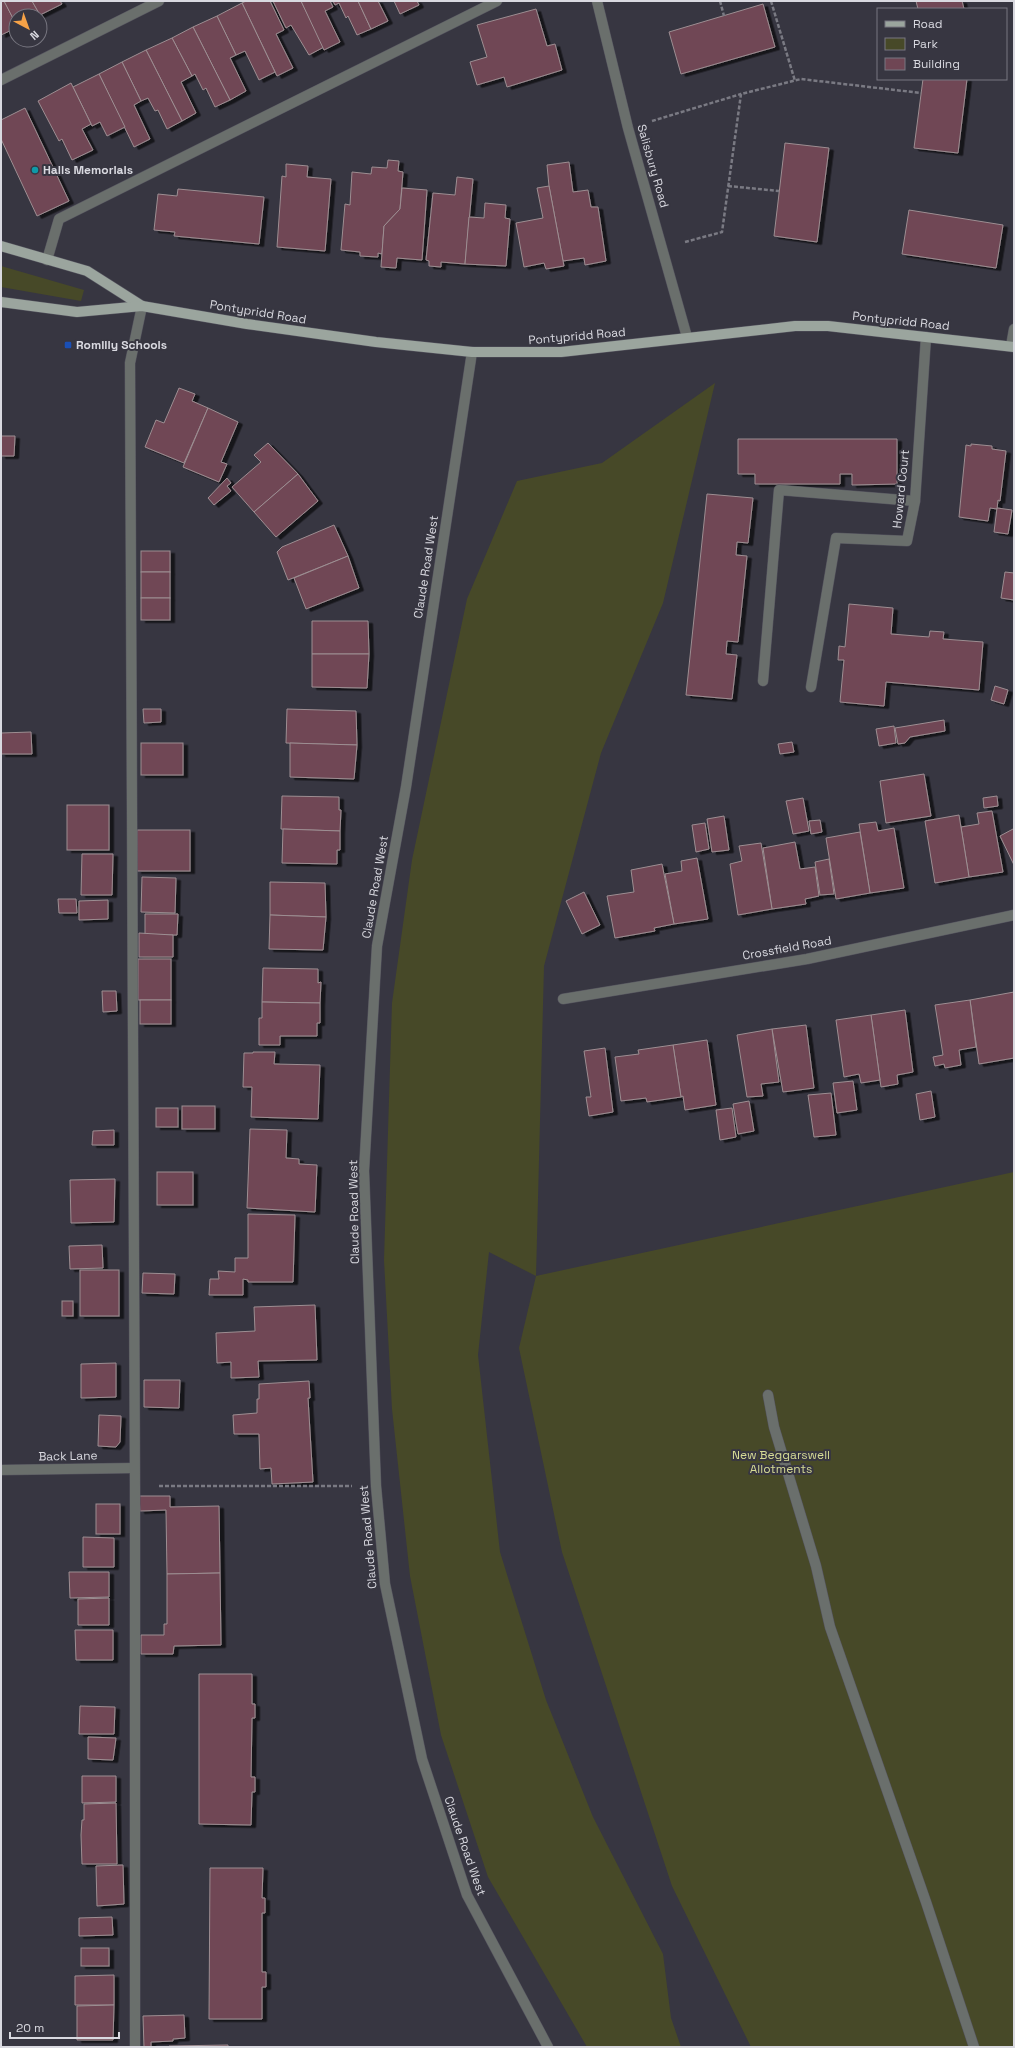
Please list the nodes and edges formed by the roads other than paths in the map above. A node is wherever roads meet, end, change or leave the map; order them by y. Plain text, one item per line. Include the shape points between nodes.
1 (159, 1) edge
2 (497, 1) edge
3 (597, 1) edge
4 (1, 80) edge
5 (1, 246) edge
6 (47, 260) junction
7 (1, 302) edge
8 (142, 306) junction
9 (1014, 329) edge
10 (687, 337) junction
11 (926, 337) junction
12 (1013, 346) edge
13 (472, 352) junction
14 (915, 501) junction
15 (763, 681) dead end
16 (811, 687) dead end
17 (1014, 915) edge
18 (563, 999) dead end
19 (768, 1395) dead end
20 (134, 1468) junction
21 (1, 1470) edge
22 (135, 2047) edge
23 (548, 2047) edge
24 (974, 2047) edge

1 - 4 street
2 - 6 street via 59,219
3 - 10 street, Salisbury Road via 628,128
5 - 6 main road, Pontypridd Road
6 - 8 main road, Pontypridd Road via 87,271
7 - 8 main road, Pontypridd Road via 77,312
8 - 13 main road, Pontypridd Road via 376,342
8 - 20 street via 130,363
9 - 12 street
10 - 11 main road, Pontypridd Road via 795,326 828,326
10 - 13 main road, Pontypridd Road via 561,352
11 - 12 main road, Pontypridd Road
11 - 14 street, Howard Court
13 - 23 street, Claude Road West via 406,787 377,946 364,1171 376,1486 385,1584 422,1759 466,1895
14 - 15 street via 780,490
14 - 16 street, Howard Court via 908,541 836,538
17 - 18 street, Crossfield Road via 807,959
19 - 24 street via 774,1427 816,1566 830,1628
20 - 21 street, Back Lane
20 - 22 street

